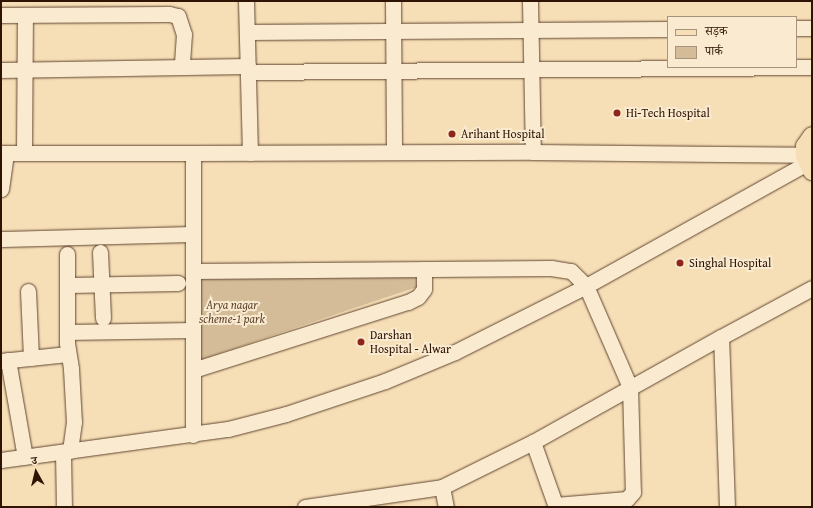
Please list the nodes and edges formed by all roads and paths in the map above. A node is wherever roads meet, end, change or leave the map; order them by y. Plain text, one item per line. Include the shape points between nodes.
1 (246, 1) edge
2 (393, 1) edge
3 (530, 1) edge
4 (77, 8) edge
5 (1, 15) edge
6 (25, 15) junction
7 (797, 28) edge
8 (812, 28) edge
9 (667, 29) edge
10 (530, 31) junction
11 (247, 32) junction
12 (393, 32) junction
13 (182, 66) junction
14 (797, 67) edge
15 (812, 67) edge
16 (718, 68) edge
17 (24, 69) junction
18 (248, 69) junction
19 (1, 70) edge
20 (531, 70) junction
21 (394, 71) junction
22 (812, 136) edge
23 (394, 152) junction
24 (533, 152) junction
25 (4, 153) edge
26 (24, 153) junction
27 (193, 153) junction
28 (250, 153) junction
29 (808, 162) edge
30 (1, 189) edge
31 (193, 234) junction
32 (1, 239) edge
33 (100, 252) dead end
34 (67, 254) dead end
35 (424, 269) junction
36 (193, 271) junction
37 (178, 283) dead end
38 (69, 285) junction
39 (102, 285) junction
40 (586, 286) junction
41 (812, 288) edge
42 (28, 290) dead end
43 (103, 318) dead end
44 (193, 330) junction
45 (67, 332) junction
46 (721, 337) junction
47 (68, 354) junction
48 (31, 358) junction
49 (4, 361) edge
50 (193, 370) junction
51 (630, 387) junction
52 (193, 435) junction
53 (533, 442) junction
54 (67, 452) junction
55 (25, 458) junction
56 (1, 460) edge
57 (442, 487) junction
58 (346, 504) edge
59 (556, 506) edge
60 (64, 507) edge
61 (306, 507) edge
62 (446, 507) edge
63 (728, 507) edge

1 - 11 street
2 - 12 street
3 - 10 street
4 - 6 street
4 - 13 street via 178,16 184,34
5 - 6 street
6 - 17 street
7 - 8 street
9 - 10 street
10 - 12 street
10 - 20 street
11 - 12 street
11 - 18 street
12 - 21 street
13 - 17 street
13 - 18 street
14 - 15 street
16 - 20 street
17 - 19 street
17 - 26 street
18 - 21 street
18 - 28 street
20 - 21 street
20 - 24 street
21 - 23 street
22 - 29 main road via 806,146
23 - 24 street
23 - 28 street
24 - 29 street
25 - 26 street
25 - 30 street
26 - 27 street
27 - 28 street
27 - 31 street
29 - 40 street
31 - 32 street
31 - 36 street
33 - 39 street
34 - 38 street
35 - 36 street
35 - 40 street via 564,269 577,276
35 - 50 street via 424,289 418,297 408,302
36 - 44 street
37 - 39 street
38 - 39 street
38 - 45 street
39 - 43 street
40 - 51 street
40 - 52 street via 456,352 385,381 267,419
41 - 46 street
42 - 48 street
44 - 45 street
44 - 50 street
45 - 47 street
46 - 51 street
46 - 63 street
47 - 48 street
47 - 54 street via 74,422
48 - 49 street
49 - 55 street
50 - 52 street
51 - 53 street
51 - 59 street via 633,482 631,496 626,499
52 - 54 street
53 - 57 street
53 - 59 street
54 - 55 street
54 - 60 street
55 - 56 street
57 - 58 street
57 - 62 street
58 - 61 street

